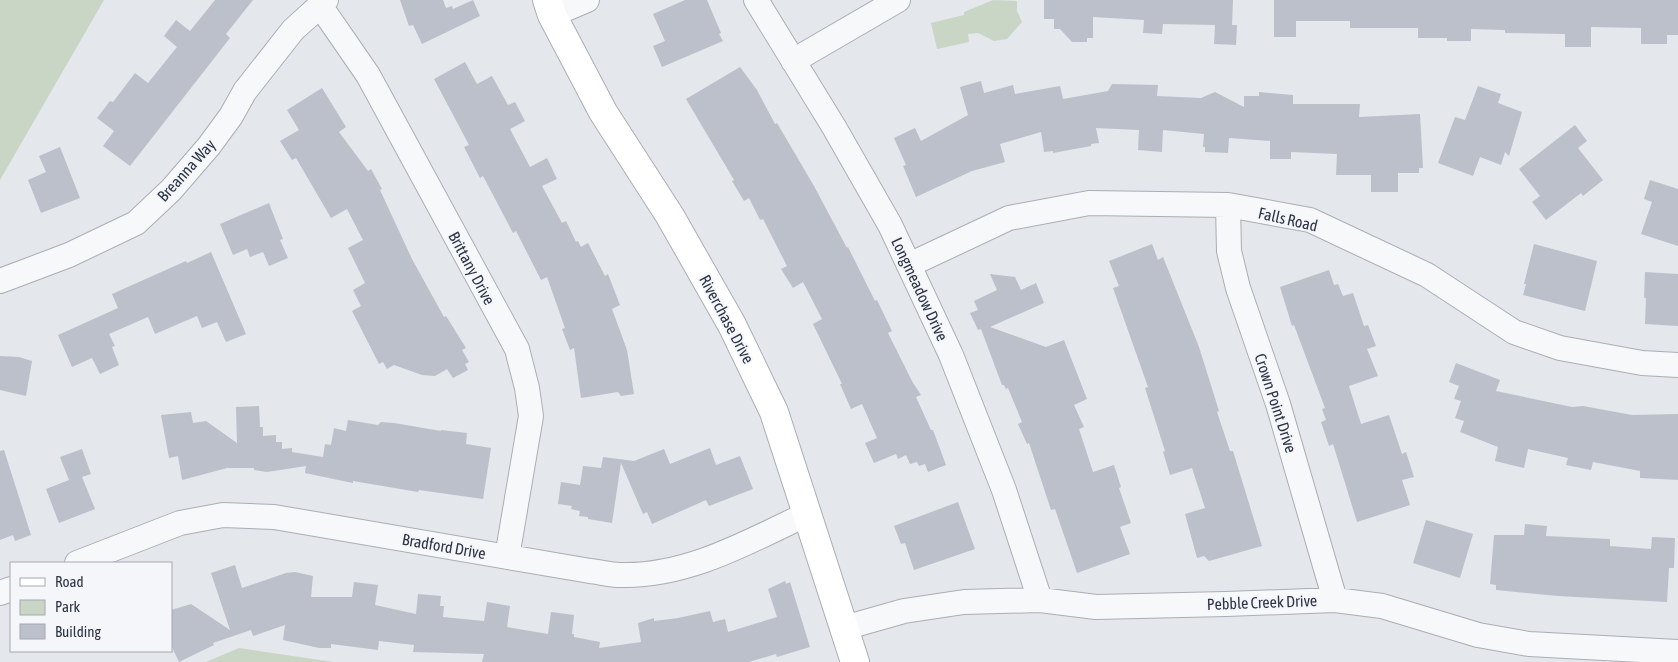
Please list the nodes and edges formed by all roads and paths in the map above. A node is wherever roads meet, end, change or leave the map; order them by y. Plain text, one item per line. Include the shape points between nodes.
1 (587, 0) edge
2 (756, 0) edge
3 (898, 0) edge
4 (323, 2) edge
5 (550, 8) edge
6 (794, 61) junction
7 (1228, 206) junction
8 (909, 265) junction
9 (0, 281) edge
10 (1678, 366) edge
11 (807, 514) junction
12 (507, 557) junction
13 (80, 562) edge
14 (1040, 600) junction
15 (1335, 600) junction
16 (844, 628) junction
17 (1678, 652) edge
18 (855, 662) edge

1 - 5 street
2 - 6 street, Longmeadow Drive
3 - 6 street
4 - 9 street, Breanna Way via 293,30 245,91 209,146 171,190 136,223
4 - 12 street, Brittany Drive via 368,75 517,349 528,388 531,416
5 - 11 street, Riverchase Drive via 603,112 670,216 732,325 774,412
6 - 8 street, Longmeadow Drive via 890,225
7 - 8 street, Falls Road via 1090,203 1009,218
7 - 10 street, Falls Road via 1310,220 1427,275 1514,332 1560,348
7 - 15 street, Crown Point Drive via 1229,251 1238,288 1278,404
8 - 14 street, Longmeadow Drive via 951,354 1004,490
11 - 12 street, Bradford Drive via 728,551 688,566 655,573 620,575
11 - 16 street, Riverchase Drive
12 - 13 street, Bradford Drive via 274,517 222,515 180,524
14 - 15 street, Pebble Creek Drive via 1096,607
14 - 16 street, Pebble Creek Drive via 964,602 904,611
15 - 17 street, Pebble Creek Drive via 1382,606 1478,635 1529,644
16 - 18 street, Riverchase Drive

